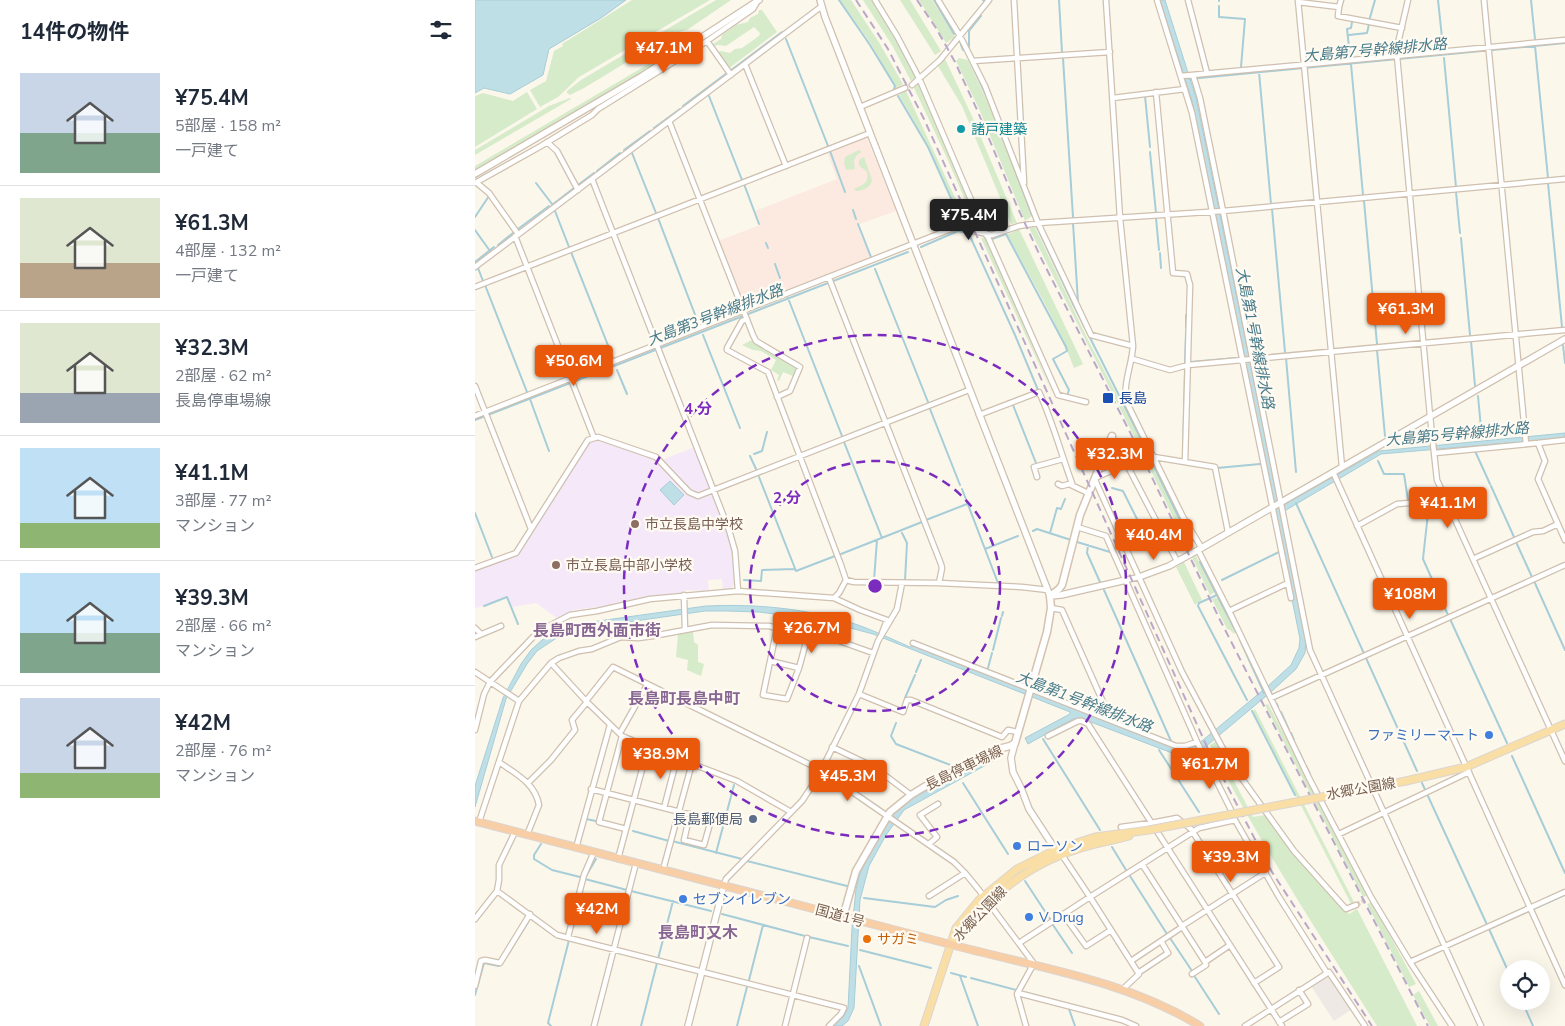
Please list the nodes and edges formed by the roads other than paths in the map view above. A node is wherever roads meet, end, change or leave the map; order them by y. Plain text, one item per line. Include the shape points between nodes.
1 (759, 0) edge
2 (875, 0) edge
3 (937, 0) edge
4 (989, 0) edge
5 (1014, 0) edge
6 (1107, 0) edge
7 (1157, 0) edge
8 (1188, 0) edge
9 (1341, 0) edge
10 (1408, 0) edge
11 (1484, 0) edge
12 (1298, 1) edge
13 (821, 3) edge
14 (1339, 7) junction
15 (1401, 28) junction
16 (960, 36) junction
17 (1565, 40) edge
18 (707, 41) junction
19 (1490, 49) junction
20 (1110, 52) junction
21 (1397, 57) junction
22 (1017, 58) junction
23 (973, 61) junction
24 (745, 64) junction
25 (1305, 67) junction
26 (1207, 74) junction
27 (731, 75) junction
28 (1182, 76) junction
29 (1193, 77) junction
30 (919, 78) junction
31 (912, 85) dead end
32 (905, 88) dead end
33 (1185, 89) junction
34 (1155, 92) junction
35 (1113, 98) junction
36 (860, 107) junction
37 (669, 122) junction
38 (870, 134) junction
39 (547, 142) junction
40 (786, 166) junction
41 (475, 174) edge
42 (592, 179) junction
43 (1565, 179) edge
44 (476, 183) edge
45 (1502, 185) junction
46 (1024, 189) junction
47 (578, 190) junction
48 (1409, 193) junction
49 (700, 199) junction
50 (1317, 202) junction
51 (1222, 211) junction
52 (1213, 212) junction
53 (1167, 214) junction
54 (1120, 218) junction
55 (1038, 223) junction
56 (613, 233) junction
57 (517, 235) junction
58 (987, 235) junction
59 (914, 244) junction
60 (527, 266) junction
61 (475, 267) edge
62 (830, 280) junction
63 (475, 287) edge
64 (745, 315) junction
65 (1565, 330) edge
66 (1516, 334) junction
67 (1565, 339) edge
68 (1423, 343) junction
69 (1133, 346) junction
70 (658, 348) junction
71 (1331, 351) junction
72 (1133, 359) junction
73 (1252, 359) junction
74 (1243, 360) junction
75 (1188, 365) junction
76 (1519, 366) junction
77 (572, 381) junction
78 (475, 386) edge
79 (969, 390) junction
80 (777, 397) junction
81 (1086, 402) dead end
82 (486, 414) junction
83 (979, 415) junction
84 (475, 416) edge
85 (1430, 416) junction
86 (886, 422) junction
87 (1112, 436) joint
88 (594, 438) junction
89 (1565, 440) edge
90 (1526, 443) junction
91 (1537, 443) junction
92 (1435, 452) junction
93 (800, 456) junction
94 (1154, 457) junction
95 (1063, 459) junction
96 (1185, 462) junction
97 (1127, 464) junction
98 (1342, 467) junction
99 (1334, 474) junction
100 (1037, 477) dead end
101 (1095, 479) junction
102 (1059, 484) dead end
103 (1073, 486) junction
104 (713, 489) junction
105 (1088, 493) junction
106 (1446, 500) junction
107 (1281, 504) junction
108 (1272, 508) junction
109 (1558, 524) junction
110 (1357, 526) junction
111 (1077, 527) junction
112 (531, 529) junction
113 (1227, 532) junction
114 (1565, 540) edge
115 (1199, 549) junction
116 (1473, 559) junction
117 (1177, 561) junction
118 (1565, 565) edge
119 (475, 568) edge
120 (1139, 577) junction
121 (846, 580) junction
122 (1126, 580) junction
123 (902, 583) junction
124 (939, 583) junction
125 (1288, 583) junction
126 (737, 590) junction
127 (1049, 593) junction
128 (684, 595) junction
129 (834, 598) junction
130 (1291, 598) dead end
131 (1491, 599) junction
132 (1051, 608) junction
133 (1229, 612) junction
134 (501, 626) dead end
135 (475, 628) edge
136 (777, 628) junction
137 (685, 630) junction
138 (481, 634) junction
139 (808, 635) junction
140 (881, 636) junction
141 (475, 637) edge
142 (1407, 637) junction
143 (913, 643) dead end
144 (873, 653) junction
145 (770, 661) junction
146 (551, 663) junction
147 (799, 668) junction
148 (475, 672) edge
149 (1321, 676) junction
150 (490, 682) junction
151 (647, 685) junction
152 (1031, 689) junction
153 (859, 694) junction
154 (1270, 697) junction
155 (517, 700) junction
156 (587, 702) junction
157 (1092, 714) junction
158 (1111, 720) junction
159 (1088, 723) junction
160 (1565, 724) edge
161 (610, 725) junction
162 (475, 730) edge
163 (1551, 730) junction
164 (1018, 732) junction
165 (621, 734) junction
166 (1048, 736) dead end
167 (1015, 743) junction
168 (1197, 743) junction
169 (648, 747) junction
170 (833, 747) junction
171 (677, 758) junction
172 (1565, 761) edge
173 (499, 762) junction
174 (692, 763) junction
175 (1468, 770) junction
176 (821, 771) junction
177 (528, 783) junction
178 (591, 789) junction
179 (606, 793) junction
180 (911, 795) junction
181 (633, 800) junction
182 (939, 804) dead end
183 (664, 808) junction
184 (679, 811) junction
185 (791, 812) junction
186 (1385, 812) junction
187 (690, 814) junction
188 (888, 817) junction
189 (1235, 820) junction
190 (477, 821) edge
191 (1121, 827) dead end
192 (1150, 827) junction
193 (626, 829) junction
194 (515, 832) junction
195 (1193, 832) junction
196 (1339, 834) junction
197 (527, 835) junction
198 (929, 844) junction
199 (576, 848) junction
200 (1167, 849) junction
201 (594, 852) junction
202 (1059, 854) junction
203 (618, 859) junction
204 (636, 863) junction
205 (1142, 864) junction
206 (663, 870) junction
207 (965, 873) junction
208 (1265, 873) junction
209 (724, 885) junction
210 (497, 891) junction
211 (1565, 892) edge
212 (1233, 894) junction
213 (929, 896) dead end
214 (1371, 897) junction
215 (1090, 898) junction
216 (986, 899) junction
217 (1365, 900) tunnel mouth
218 (1356, 905) dead end
219 (1207, 910) junction
220 (1531, 910) junction
221 (530, 914) junction
222 (1063, 914) junction
223 (475, 918) edge
224 (846, 918) junction
225 (1182, 926) junction
226 (1111, 930) junction
227 (568, 937) junction
228 (807, 938) dead end
229 (1161, 941) junction
230 (1019, 942) junction
231 (951, 945) junction
232 (1229, 945) junction
233 (1445, 946) junction
234 (613, 949) junction
235 (1131, 961) junction
236 (1205, 962) junction
237 (1410, 962) junction
238 (1034, 965) junction
239 (702, 972) junction
240 (1138, 973) junction
241 (1327, 973) junction
242 (1192, 974) dead end
243 (1254, 983) junction
244 (1565, 984) edge
245 (475, 986) edge
246 (1123, 989) junction
247 (1299, 990) junction
248 (1018, 991) junction
249 (793, 995) junction
250 (1271, 1009) junction
251 (927, 1017) junction
252 (1122, 1020) junction
253 (1280, 1024) edge
254 (831, 1025) edge
255 (594, 1026) edge
256 (688, 1026) edge
257 (785, 1026) edge
258 (924, 1026) edge
259 (930, 1026) edge
260 (1026, 1026) edge
261 (1124, 1026) edge
262 (1136, 1026) edge
263 (1200, 1026) edge
264 (1245, 1026) edge
265 (1365, 1026) edge
266 (1452, 1026) edge
267 (1481, 1026) edge

1 - 18 street via 753,10
1 - 41 street via 641,76
2 - 30 street
3 - 16 street
4 - 16 street
5 - 22 street
6 - 20 street
7 - 28 street
8 - 26 street
9 - 14 street
10 - 15 street
11 - 19 street
12 - 14 street
12 - 25 street
13 - 24 street
13 - 36 street
14 - 15 street via 1338,16
15 - 21 street
16 - 23 street
16 - 30 street
17 - 19 street
18 - 27 street
18 - 39 street
19 - 21 street
19 - 45 street
20 - 22 street
20 - 35 street
21 - 25 street
21 - 48 street
22 - 23 street
22 - 46 street
23 - 46 street via 995,109
24 - 27 street
24 - 40 street
25 - 26 street
25 - 50 street
26 - 29 street
27 - 37 street
28 - 29 street
28 - 33 street
29 - 51 street
30 - 31 street
30 - 58 street
32 - 36 street
33 - 34 street
33 - 52 street
34 - 35 street
34 - 53 street
35 - 54 street
36 - 38 street
37 - 42 street
37 - 49 street
38 - 40 street
38 - 59 street
39 - 44 street
39 - 47 street via 557,151
40 - 49 street
42 - 47 street
42 - 56 street
43 - 45 street
44 - 57 street via 489,193
45 - 48 street
45 - 66 street
46 - 55 street
47 - 57 street
48 - 50 street
48 - 68 street
49 - 56 street
49 - 64 street
50 - 51 street
50 - 71 street
51 - 52 street
51 - 73 street
52 - 53 street
52 - 74 street
53 - 54 street
53 - 75 street via 1173,273 1187,274 1190,285
54 - 55 street
54 - 69 street
55 - 58 street
55 - 69 street via 1091,335
56 - 60 street
56 - 70 street
57 - 60 street
57 - 61 street
58 - 59 street via 956,227
58 - 81 street via 1058,395
59 - 62 street
59 - 79 street
60 - 63 street
60 - 77 street
62 - 64 street
62 - 86 street
64 - 70 street
64 - 80 street via 727,350 768,372
64 - 80 street via 757,341 800,367 790,391
65 - 66 street
66 - 68 street
66 - 76 street
67 - 76 street
68 - 71 street
68 - 85 street
69 - 72 street
70 - 77 street
70 - 104 street
71 - 73 street
71 - 98 street
72 - 75 street via 1170,370
72 - 94 street via 1124,394
73 - 74 street
73 - 107 street
74 - 75 street
74 - 108 street
75 - 96 street
76 - 85 street
76 - 90 street
77 - 82 street
77 - 88 street
78 - 82 street
79 - 83 street
79 - 86 street
80 - 93 street
82 - 84 street
82 - 112 street
83 - 95 street via 1039,392
83 - 127 street
85 - 92 street
85 - 98 street
86 - 93 street
86 - 124 street via 941,564
87 - 97 street
87 - 101 main road
88 - 104 street via 657,457 692,494 698,496
88 - 112 street via 588,440
89 - 91 street
90 - 91 street
90 - 92 street
91 - 109 street via 1545,462 1538,479
92 - 106 street via 1437,480
93 - 104 street
93 - 121 street
94 - 96 street
94 - 115 street
95 - 100 street via 1034,467
95 - 103 street
96 - 113 street via 1215,467
97 - 101 street
97 - 117 street
98 - 99 street
99 - 107 street
99 - 110 street
101 - 105 main road
101 - 120 street
102 - 103 street
103 - 105 street
104 - 126 street via 733,542
105 - 111 main road
106 - 110 street via 1397,504
106 - 116 street
107 - 108 street
107 - 149 street via 1309,650
108 - 113 street
108 - 125 street
109 - 114 street
109 - 116 street
110 - 142 street
111 - 122 street via 1106,536
111 - 127 main road via 1062,584
112 - 119 street via 516,553
113 - 115 street
115 - 117 street
115 - 133 street
116 - 131 street
117 - 120 street
118 - 131 street
120 - 122 street
120 - 218 street via 1182,672 1240,778 1294,851 1346,909
121 - 123 street
121 - 129 street
122 - 127 street via 1061,595
122 - 168 street
123 - 124 street
123 - 140 street via 897,610
124 - 127 street via 1023,587
125 - 130 street
125 - 133 street
126 - 128 street
126 - 129 street
127 - 132 main road, 長島停車場線
128 - 137 street
128 - 150 street via 570,614 533,637
129 - 140 street via 887,620
131 - 142 street
131 - 163 street
132 - 152 main road, 長島停車場線
132 - 158 street via 1063,610
133 - 154 street
134 - 138 street
135 - 138 street
136 - 137 street via 712,625
136 - 139 street
136 - 145 street
137 - 146 street via 643,638 621,637 565,655
138 - 141 street
139 - 144 street via 831,638
139 - 147 street
140 - 144 street
142 - 149 street
142 - 175 street
143 - 152 street
144 - 153 street
145 - 147 street
145 - 147 street via 763,695 787,699
146 - 155 street
146 - 156 street
148 - 150 street
149 - 154 street
149 - 186 street
150 - 155 street
150 - 162 street
151 - 156 street via 613,667
151 - 165 street
151 - 176 street
152 - 157 street
152 - 164 main road, 長島停車場線
153 - 164 street via 903,712 907,700 911,700 1002,737 1008,730
153 - 170 street
154 - 196 street
155 - 173 street
156 - 161 street
156 - 177 street via 572,720 575,730
157 - 158 street
157 - 159 street
158 - 168 street via 1176,746
159 - 166 street via 1078,721
159 - 192 street
160 - 163 main road, 水郷公園線
161 - 165 street
161 - 178 street
163 - 172 street
163 - 175 main road, 水郷公園線
164 - 167 main road, 長島停車場線
165 - 169 street
165 - 179 street
167 - 180 main road, 長島停車場線 via 994,750
167 - 202 street via 1011,758 1013,772 1029,809
168 - 189 street
169 - 171 street
169 - 181 street
170 - 176 street
170 - 180 street via 874,767
171 - 174 street
171 - 183 street
173 - 177 street
173 - 190 street
174 - 184 street
174 - 185 street via 737,782
175 - 186 street
175 - 192 main road, 水郷公園線, bridge
175 - 220 street
176 - 185 street via 807,795
176 - 188 street
177 - 197 street via 539,805
178 - 179 street
178 - 199 street
179 - 181 street
179 - 193 street via 599,822
180 - 188 main road, 長島停車場線
181 - 183 street
181 - 193 street
182 - 198 street via 920,815 937,837
183 - 184 street
184 - 187 street
184 - 206 street
185 - 209 street via 726,879
186 - 196 street
186 - 233 street
187 - 187 street via 711,820 704,845 684,840
188 - 198 street
188 - 224 main road, 長島停車場線 via 856,871
189 - 195 street
189 - 208 street
190 - 194 highway, 国道1号
191 - 192 street
192 - 195 street via 1177,818
192 - 200 street
192 - 202 main road, 水郷公園線 via 1095,837
193 - 203 street
194 - 197 highway, 国道1号
194 - 210 street via 499,865
195 - 200 street
195 - 212 street
196 - 214 street
197 - 199 highway, 国道1号
198 - 207 street
199 - 201 highway, 国道1号
200 - 205 street
200 - 219 street
201 - 203 highway, 国道1号
201 - 227 street via 583,875
202 - 215 street
202 - 216 main road, 水郷公園線 via 1017,870
203 - 204 highway, 国道1号
204 - 206 highway, 国道1号
204 - 234 street
205 - 215 street
205 - 225 street
206 - 209 highway, 国道1号
207 - 213 street
207 - 216 street
208 - 212 street
208 - 241 street
209 - 224 highway, 国道1号
209 - 239 street
210 - 221 street
210 - 223 street
211 - 220 street
212 - 219 street
212 - 243 street via 1279,967
214 - 217 street
214 - 237 street
215 - 222 street
215 - 226 street
216 - 230 street
216 - 231 main road, 水郷公園線 via 956,928
219 - 225 street
219 - 232 street
220 - 233 street
220 - 244 street
221 - 227 street via 557,935
221 - 245 street via 500,963 481,961
222 - 226 street via 1086,946
222 - 230 street
224 - 231 highway, 国道1号
225 - 229 street
225 - 236 street
226 - 235 street
227 - 234 street
228 - 249 street
229 - 235 street
229 - 240 street via 1168,953
230 - 238 street
231 - 238 highway, 国道1号
231 - 251 main road, 水郷公園線
232 - 236 street
232 - 243 street
233 - 237 street
233 - 267 street
234 - 239 street
234 - 255 street
235 - 240 street
236 - 242 street via 1206,965
237 - 266 street
238 - 246 highway, 国道1号
238 - 248 street
239 - 249 street
239 - 256 street
240 - 246 street
241 - 247 street
241 - 265 street
243 - 250 street
246 - 263 highway, 国道1号 via 1160,1004
247 - 250 street
247 - 253 street via 1308,1004
248 - 252 street
248 - 260 street via 1018,1003
249 - 254 street via 844,1008
249 - 257 street
250 - 253 street
250 - 264 street
251 - 258 main road, 水郷公園線
251 - 259 street
252 - 261 street
252 - 262 street

